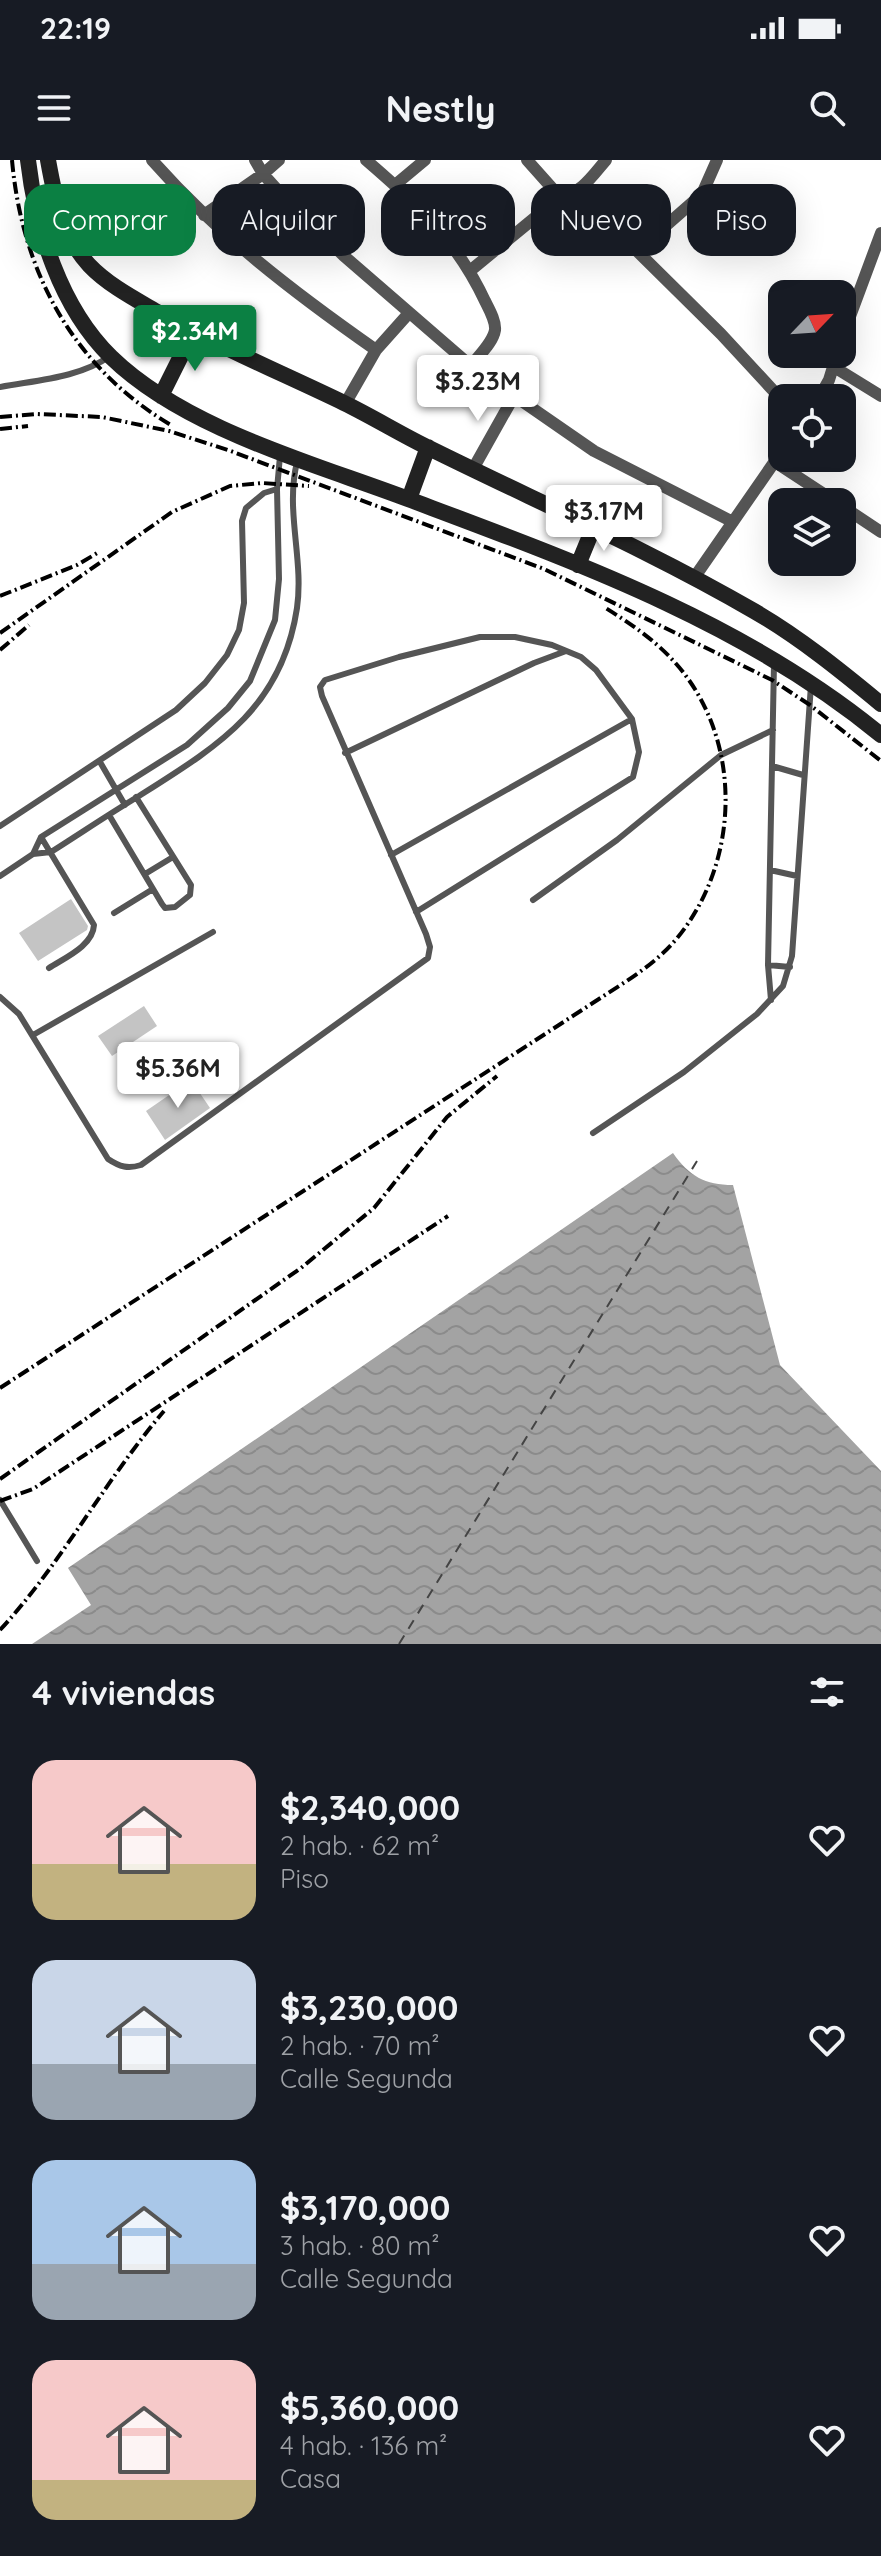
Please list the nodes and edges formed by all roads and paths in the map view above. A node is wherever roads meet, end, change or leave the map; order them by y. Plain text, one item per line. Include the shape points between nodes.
1 (28, 160) edge
2 (48, 160) edge
3 (152, 160) edge
4 (255, 160) edge
5 (279, 160) edge
6 (366, 160) edge
7 (425, 160) edge
8 (527, 160) edge
9 (606, 160) edge
10 (717, 160) edge
11 (263, 174) junction
12 (32, 184) edge
13 (52, 184) edge
14 (394, 184) edge
15 (396, 184) edge
16 (548, 184) edge
17 (585, 184) edge
18 (204, 215) junction
19 (531, 221) edge
20 (671, 223) edge
21 (881, 233) edge
22 (50, 256) edge
23 (83, 256) edge
24 (460, 256) edge
25 (642, 256) edge
26 (471, 270) junction
27 (856, 300) edge
28 (409, 313) junction
29 (193, 332) junction
30 (376, 350) junction
31 (110, 356) junction
32 (471, 366) junction
33 (844, 368) edge
34 (768, 385) edge
35 (0, 387) edge
36 (161, 396) junction
37 (514, 396) junction
38 (881, 396) edge
39 (345, 404) junction
40 (428, 447) junction
41 (281, 452) junction
42 (298, 458) junction
43 (473, 469) junction
44 (768, 471) edge
45 (798, 472) edge
46 (818, 488) edge
47 (277, 489) junction
48 (409, 499) junction
49 (856, 515) edge
50 (733, 522) junction
51 (594, 526) junction
52 (881, 532) edge
53 (578, 565) junction
54 (694, 578) junction
55 (566, 651) junction
56 (774, 658) junction
57 (811, 681) junction
58 (881, 704) edge
59 (632, 719) junction
60 (773, 730) junction
61 (881, 735) edge
62 (345, 753) junction
63 (100, 762) junction
64 (772, 766) junction
65 (803, 775) junction
66 (116, 790) junction
67 (136, 797) junction
68 (125, 805) junction
69 (109, 815) junction
70 (0, 826) edge
71 (41, 837) junction
72 (51, 852) junction
73 (33, 854) junction
74 (391, 855) junction
75 (173, 857) junction
76 (770, 870) junction
77 (145, 874) junction
78 (0, 876) edge
79 (797, 876) junction
80 (153, 889) junction
81 (533, 900) dead end
82 (416, 912) junction
83 (114, 913) dead end
84 (213, 932) dead end
85 (768, 965) junction
86 (790, 967) junction
87 (49, 968) dead end
88 (0, 997) edge
89 (771, 1000) junction
90 (33, 1035) junction
91 (593, 1133) dead end
92 (0, 1500) edge
93 (37, 1561) dead end

1 - 12 main road
2 - 13 main road
3 - 18 street
4 - 11 street
5 - 11 street
6 - 14 street
7 - 15 street
8 - 16 street
9 - 17 street
10 - 20 street via 702,194
11 - 18 street
11 - 28 street
18 - 30 street via 287,286
19 - 26 street
21 - 27 street
22 - 31 main road via 63,287
23 - 29 main road via 114,285
24 - 26 street
25 - 34 street
26 - 32 street via 495,330
28 - 30 street
28 - 32 street
29 - 36 main road
29 - 39 main road
30 - 39 street
31 - 35 lane via 80,372
31 - 36 main road
32 - 37 street
33 - 38 street
36 - 41 main road
37 - 43 street
37 - 50 street via 594,451
39 - 40 main road
40 - 43 main road
40 - 48 main road
41 - 42 main road
41 - 47 lane
42 - 48 main road
42 - 67 lane via 292,486 297,606 277,676 234,729
43 - 51 main road
44 - 50 street
45 - 46 street
47 - 63 lane via 255,499 242,521 244,603 227,655 176,710
47 - 66 lane via 275,620 250,681 197,737
48 - 53 main road
49 - 52 street
50 - 54 street
51 - 53 main road
51 - 54 main road
53 - 56 main road
54 - 58 main road via 808,647
55 - 59 lane via 596,670
55 - 62 lane
55 - 62 lane via 515,637 480,637 325,680 322,696
56 - 57 main road
56 - 60 lane
57 - 61 main road
57 - 65 lane
59 - 74 lane
59 - 82 lane via 639,752 633,777
60 - 64 lane
60 - 81 lane via 721,755
62 - 74 lane
63 - 66 lane
63 - 70 lane
64 - 65 lane
64 - 76 lane
65 - 79 lane
66 - 68 lane
66 - 71 lane
67 - 68 lane
67 - 75 lane
68 - 69 lane
69 - 72 lane
69 - 77 lane
71 - 72 lane
71 - 73 lane
72 - 73 lane
72 - 87 lane via 91,917 94,931 87,942
73 - 78 lane
74 - 82 lane
75 - 77 lane
75 - 80 lane via 191,885 190,895 165,908
76 - 79 lane
76 - 85 lane
77 - 80 lane
79 - 86 lane
80 - 83 lane
82 - 90 lane via 430,947 428,958 141,1165 119,1166 108,1159
84 - 90 lane
85 - 86 lane
85 - 89 lane
86 - 89 lane
88 - 90 lane
89 - 91 lane via 684,1072
92 - 93 lane

